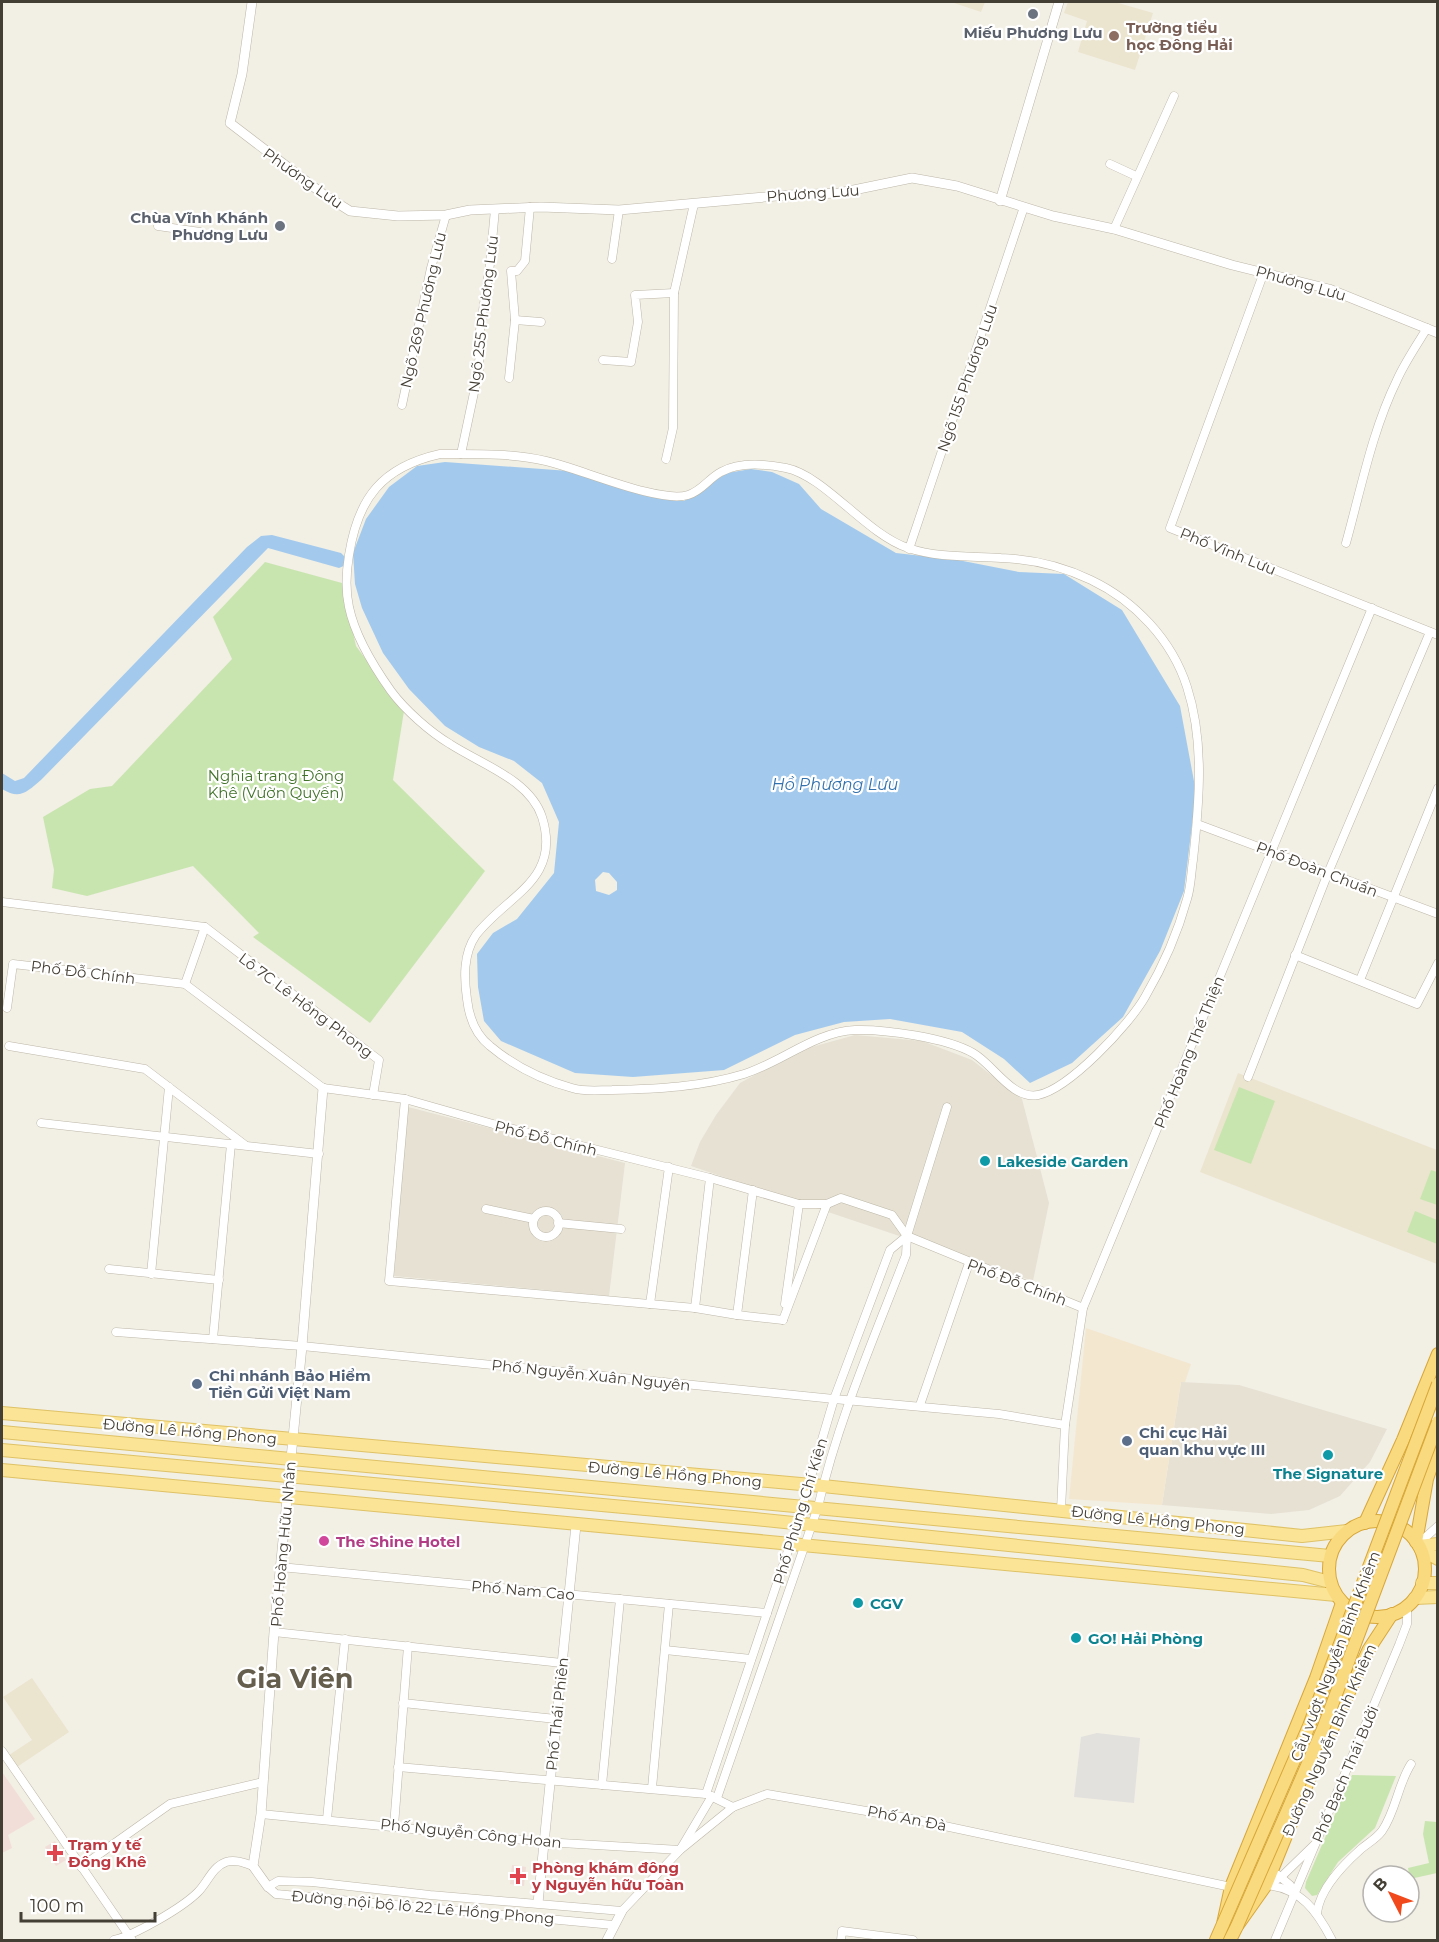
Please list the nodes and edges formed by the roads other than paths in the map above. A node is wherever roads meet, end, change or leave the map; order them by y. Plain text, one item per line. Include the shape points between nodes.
1 (252, 2) edge
2 (1059, 2) edge
3 (1174, 96) dead end
4 (1110, 164) dead end
5 (1137, 176) junction
6 (1000, 201) junction
7 (694, 204) junction
8 (530, 207) junction
9 (1024, 207) junction
10 (495, 210) junction
11 (619, 210) junction
12 (446, 215) junction
13 (158, 226) dead end
14 (1114, 229) junction
15 (200, 232) dead end
16 (612, 259) dead end
17 (1264, 272) junction
18 (674, 293) junction
19 (514, 320) junction
20 (541, 322) dead end
21 (1427, 328) junction
22 (1437, 333) edge
23 (603, 360) dead end
24 (509, 378) dead end
25 (402, 405) dead end
26 (461, 454) junction
27 (666, 459) dead end
28 (1346, 543) dead end
29 (909, 549) junction
30 (1372, 608) junction
31 (1434, 633) edge
32 (1437, 788) edge
33 (1197, 824) junction
34 (1269, 851) junction
35 (1328, 873) junction
36 (1395, 898) junction
37 (2, 902) edge
38 (1437, 914) edge
39 (205, 927) junction
40 (1295, 955) junction
41 (1437, 963) edge
42 (1360, 980) junction
43 (185, 984) junction
44 (7, 1008) dead end
45 (9, 1046) dead end
46 (1248, 1077) dead end
47 (169, 1087) junction
48 (324, 1088) junction
49 (373, 1095) junction
50 (405, 1099) junction
51 (947, 1107) dead end
52 (41, 1124) dead end
53 (164, 1136) junction
54 (231, 1144) junction
55 (246, 1146) junction
56 (319, 1154) junction
57 (669, 1167) junction
58 (710, 1178) junction
59 (753, 1190) junction
60 (799, 1204) junction
61 (827, 1204) junction
62 (486, 1209) dead end
63 (534, 1219) junction
64 (558, 1223) junction
65 (621, 1229) dead end
66 (908, 1236) junction
67 (969, 1263) junction
68 (109, 1269) dead end
69 (151, 1274) junction
70 (219, 1280) junction
71 (650, 1304) junction
72 (695, 1308) junction
73 (1083, 1308) junction
74 (737, 1315) junction
75 (783, 1320) junction
76 (116, 1332) dead end
77 (213, 1339) junction
78 (302, 1346) junction
79 (1437, 1354) edge
80 (1437, 1384) edge
81 (850, 1399) junction
82 (834, 1400) junction
83 (920, 1406) junction
84 (2, 1413) edge
85 (1437, 1422) edge
86 (1065, 1425) junction
87 (2, 1432) edge
88 (292, 1440) junction
89 (1403, 1440) junction
90 (1437, 1449) edge
91 (2, 1450) edge
92 (291, 1460) junction
93 (2, 1470) edge
94 (290, 1479) junction
95 (809, 1486) junction
96 (823, 1486) junction
97 (288, 1498) junction
98 (803, 1506) junction
99 (818, 1507) junction
100 (1061, 1510) junction
101 (1365, 1522) junction
102 (797, 1524) junction
103 (576, 1525) junction
104 (812, 1526) junction
105 (1437, 1526) edge
106 (1347, 1531) junction
107 (790, 1544) junction
108 (1437, 1544) edge
109 (805, 1545) junction
110 (1419, 1545) junction
111 (1291, 1551) junction
112 (1330, 1556) junction
113 (1437, 1559) edge
114 (1163, 1560) junction
115 (280, 1567) junction
116 (1284, 1572) junction
117 (1162, 1577) junction
118 (1330, 1582) junction
119 (1422, 1583) junction
120 (1437, 1583) edge
121 (569, 1594) junction
122 (1437, 1597) edge
123 (620, 1599) junction
124 (1339, 1599) junction
125 (1411, 1602) junction
126 (669, 1604) junction
127 (767, 1613) junction
128 (1392, 1614) junction
129 (274, 1632) junction
130 (345, 1639) junction
131 (408, 1646) junction
132 (665, 1650) junction
133 (754, 1650) junction
134 (768, 1652) junction
135 (752, 1659) junction
136 (562, 1663) junction
137 (1316, 1678) junction
138 (1349, 1692) junction
139 (403, 1703) junction
140 (556, 1719) junction
141 (2, 1751) edge
142 (1411, 1764) dead end
143 (398, 1767) junction
144 (550, 1780) junction
145 (263, 1782) junction
146 (602, 1785) junction
147 (652, 1788) junction
148 (712, 1796) junction
149 (733, 1807) junction
150 (261, 1814) junction
151 (327, 1819) junction
152 (394, 1826) junction
153 (544, 1842) junction
154 (1317, 1842) junction
155 (680, 1850) junction
156 (253, 1866) junction
157 (81, 1867) junction
158 (1276, 1873) junction
159 (1266, 1886) junction
160 (268, 1887) junction
161 (1231, 1887) junction
162 (1295, 1893) junction
163 (538, 1903) junction
164 (622, 1911) junction
165 (1317, 1913) junction
166 (1223, 1924) junction
167 (613, 1925) junction
168 (1237, 1926) junction
169 (131, 1938) edge
170 (114, 1941) edge
171 (607, 1941) edge
172 (841, 1941) edge
173 (913, 1941) edge
174 (1216, 1941) edge
175 (1230, 1941) edge
176 (1275, 1941) edge
177 (1332, 1941) edge

1 - 12 street, Phương Lưu via 242,74 230,123 350,211
2 - 6 street
3 - 5 street
4 - 5 street
5 - 14 street
6 - 7 street, Phương Lưu via 957,186 912,178 839,193
6 - 9 street, Phương Lưu
7 - 11 street, Phương Lưu
7 - 18 street
8 - 10 street, Phương Lưu
8 - 11 street, Phương Lưu
8 - 19 street via 525,261 517,271 511,271
9 - 14 street, Phương Lưu
9 - 29 street, Ngõ 155 Phương Lưu
10 - 12 street, Phương Lưu
10 - 26 street, Ngõ 255 Phương Lưu via 479,369
11 - 16 street
12 - 25 street, Ngõ 269 Phương Lưu
13 - 15 street
14 - 17 street, Phương Lưu
17 - 21 street, Phương Lưu via 1329,289
17 - 30 street, Phố Vĩnh Lưu via 1170,528
18 - 23 street via 635,295 638,322 632,363
18 - 27 street via 673,428
19 - 20 street
19 - 24 street
21 - 22 street, Phương Lưu
21 - 28 street via 1396,380
26 - 29 street via 543,460 658,494 681,496 690,495 730,468 754,464 793,469
26 - 33 street via 416,460 379,484 367,497 358,513 345,580 350,615 394,696 442,740 513,781 538,803 547,831 540,874 473,939 464,972 469,1012 482,1040 526,1071 579,1091 673,1089 749,1073 800,1046 852,1030 923,1036 953,1046 973,1053 1027,1096 1043,1094 1090,1063 1143,1002 1189,896
29 - 33 street via 940,555 1008,558 1054,567 1106,588 1140,614 1166,646 1187,687 1200,796
30 - 31 street, Phố Vĩnh Lưu
30 - 34 street, Phố Hoàng Thế Thiện
31 - 35 street
32 - 36 street
33 - 34 street, Phố Đoàn Chuẩn
34 - 35 street, Phố Đoàn Chuẩn
34 - 73 street, Phố Hoàng Thế Thiện
35 - 36 street, Phố Đoàn Chuẩn
35 - 40 street
36 - 38 street, Phố Đoàn Chuẩn
36 - 42 street
37 - 39 street
39 - 43 street
39 - 49 street, Lô 7C Lê Hồng Phong via 379,1060
40 - 42 street
40 - 46 street
41 - 42 street via 1417,1004
43 - 44 street, Phố Đỗ Chính via 13,964
43 - 48 street, Phố Đỗ Chính
45 - 47 street via 146,1069
47 - 53 street
47 - 55 street
48 - 49 street, Phố Đỗ Chính
48 - 56 street, Phố Hoàng Hữu Nhân
49 - 50 street, Phố Đỗ Chính
50 - 57 street, Phố Đỗ Chính
50 - 71 street via 389,1281
51 - 66 street, Phố Phùng Chí Kiên
52 - 53 street
53 - 54 street
53 - 69 street
54 - 55 street
54 - 70 street
55 - 56 street
56 - 78 street, Phố Hoàng Hữu Nhân
57 - 58 street, Phố Đỗ Chính
57 - 71 street
58 - 59 street, Phố Đỗ Chính
58 - 72 street
59 - 60 street, Phố Đỗ Chính
59 - 74 street
60 - 61 street, Phố Đỗ Chính
60 - 75 street
61 - 66 street, Phố Đỗ Chính via 842,1198 892,1215
61 - 75 street
62 - 63 street
63 - 64 street via 548,1211
63 - 64 street via 535,1231 545,1237 556,1232
64 - 65 street
66 - 67 street, Phố Đỗ Chính
66 - 81 street, Phố Phùng Chí Kiên via 906,1256
66 - 82 street, Phố Phùng Chí Kiên via 890,1250
67 - 73 street, Phố Đỗ Chính
67 - 83 street
68 - 69 street
69 - 70 street
70 - 77 street
71 - 72 street
72 - 74 street
73 - 86 street, Phố Hoàng Thế Thiện
74 - 75 street
76 - 77 street, Phố Nguyễn Xuân Nguyên
77 - 78 street, Phố Nguyễn Xuân Nguyên
78 - 82 street, Phố Nguyễn Xuân Nguyên
78 - 88 street, Phố Hoàng Hữu Nhân
79 - 89 highway
80 - 166 highway, Cầu vượt Nguyễn Bỉnh Khiêm, bridge via 1309,1726
81 - 82 street, Phố Nguyễn Xuân Nguyên
81 - 83 street, Phố Nguyễn Xuân Nguyên
81 - 96 street, Phố Phùng Chí Kiên
82 - 95 street, Phố Phùng Chí Kiên
83 - 86 street, Phố Nguyễn Xuân Nguyên
84 - 88 main road, Đường Lê Hồng Phong
85 - 168 highway, Cầu vượt Nguyễn Bỉnh Khiêm, bridge via 1323,1729
86 - 100 street, Phố Hoàng Thế Thiện
87 - 92 main road, Đường Lê Hồng Phong
88 - 92 street, Phố Hoàng Hữu Nhân
88 - 95 main road, Đường Lê Hồng Phong
89 - 90 highway via 1405,1454 1417,1464 1427,1462
89 - 101 highway
90 - 110 highway via 1427,1479
91 - 94 main road
92 - 94 street, Phố Hoàng Hữu Nhân
92 - 98 main road, Đường Lê Hồng Phong
93 - 97 main road
94 - 97 street, Phố Hoàng Hữu Nhân
94 - 102 main road
95 - 96 main road, Đường Lê Hồng Phong
95 - 98 street, Phố Phùng Chí Kiên
96 - 99 street, Phố Phùng Chí Kiên
96 - 100 main road, Đường Lê Hồng Phong
97 - 103 main road
97 - 115 street, Phố Hoàng Hữu Nhân
98 - 99 main road, Đường Lê Hồng Phong
98 - 102 street, Phố Phùng Chí Kiên
99 - 104 street, Phố Phùng Chí Kiên
99 - 111 main road, Đường Lê Hồng Phong
100 - 106 main road, Đường Lê Hồng Phong via 1302,1536
101 - 106 highway
101 - 110 highway via 1394,1524
102 - 104 main road
102 - 107 street, Phố Phùng Chí Kiên
103 - 107 main road
103 - 121 street, Phố Thái Phiên
104 - 109 street, Phố Phùng Chí Kiên
104 - 114 main road
105 - 110 street
106 - 112 highway
107 - 109 main road
107 - 127 street, Phố Phùng Chí Kiên
108 - 110 main road
109 - 117 main road
109 - 134 street, Phố Phùng Chí Kiên
110 - 113 main road
110 - 119 highway via 1425,1572
111 - 112 main road, Đường Lê Hồng Phong
111 - 116 main road via 1298,1562 1292,1570
112 - 118 highway
114 - 116 main road
114 - 117 main road
115 - 121 street, Phố Nam Cao
115 - 129 street, Phố Hoàng Hữu Nhân
116 - 118 main road
117 - 124 main road
118 - 124 highway
119 - 120 main road
119 - 125 highway
121 - 123 street, Phố Nam Cao
121 - 136 street, Phố Thái Phiên
122 - 125 main road
123 - 126 street, Phố Nam Cao
123 - 146 street
124 - 128 highway via 1366,1616
124 - 137 highway
125 - 128 highway
125 - 154 street, Phố Bạch Thái Bưởi via 1407,1624
126 - 127 street, Phố Nam Cao
126 - 132 street
127 - 133 street, Phố Phùng Chí Kiên
128 - 138 highway, Đường Nguyễn Bỉnh Khiêm via 1369,1649
129 - 130 street
129 - 145 street, Phố Hoàng Hữu Nhân
130 - 131 street
130 - 151 street
131 - 136 street
131 - 139 street
132 - 135 street
132 - 147 street
133 - 134 street
133 - 135 street, Phố Phùng Chí Kiên
134 - 148 street, Phố Phùng Chí Kiên
135 - 148 street, Phố Phùng Chí Kiên
136 - 140 street, Phố Thái Phiên
137 - 138 highway via 1331,1668 1340,1668 1350,1680
137 - 161 highway
138 - 158 highway, Đường Nguyễn Bỉnh Khiêm
139 - 140 street
139 - 143 street
140 - 144 street, Phố Thái Phiên
141 - 157 street
142 - 165 street via 1386,1825 1342,1868 1322,1896
143 - 144 street
143 - 152 street
144 - 146 street
144 - 153 street, Phố Thái Phiên
145 - 150 street, Phố Hoàng Hữu Nhân
145 - 157 street via 170,1804
146 - 147 street
147 - 148 street
148 - 149 street
148 - 155 street
149 - 155 street, Phố An Đà
149 - 161 street, Phố An Đà via 767,1794 787,1796
150 - 151 street, Phố Nguyễn Công Hoan
150 - 156 street, Phố Hoàng Hữu Nhân
151 - 152 street, Phố Nguyễn Công Hoan
152 - 153 street, Phố Nguyễn Công Hoan
153 - 155 street, Phố Nguyễn Công Hoan
153 - 163 street, Phố Thái Phiên
154 - 158 street
154 - 162 street, Phố Bạch Thái Bưởi
155 - 164 street, Phố An Đà
156 - 160 street
156 - 169 street via 226,1862 213,1871 196,1894
157 - 169 street
158 - 159 highway, Đường Nguyễn Bỉnh Khiêm
158 - 162 street
159 - 162 street
159 - 168 highway, Đường Nguyễn Bỉnh Khiêm
160 - 163 street, Đường nội bộ lô 22 Lê Hồng Phong via 278,1881 312,1882
160 - 167 street, Đường nội bộ lô 22 Lê Hồng Phong via 276,1894
161 - 166 highway
162 - 165 street
162 - 176 street, Phố Bạch Thái Bưởi
163 - 164 street, Đường nội bộ lô 22 Lê Hồng Phong
164 - 167 street
165 - 177 street
166 - 174 highway
167 - 171 street
168 - 175 highway
169 - 170 street
172 - 173 street via 843,1931

